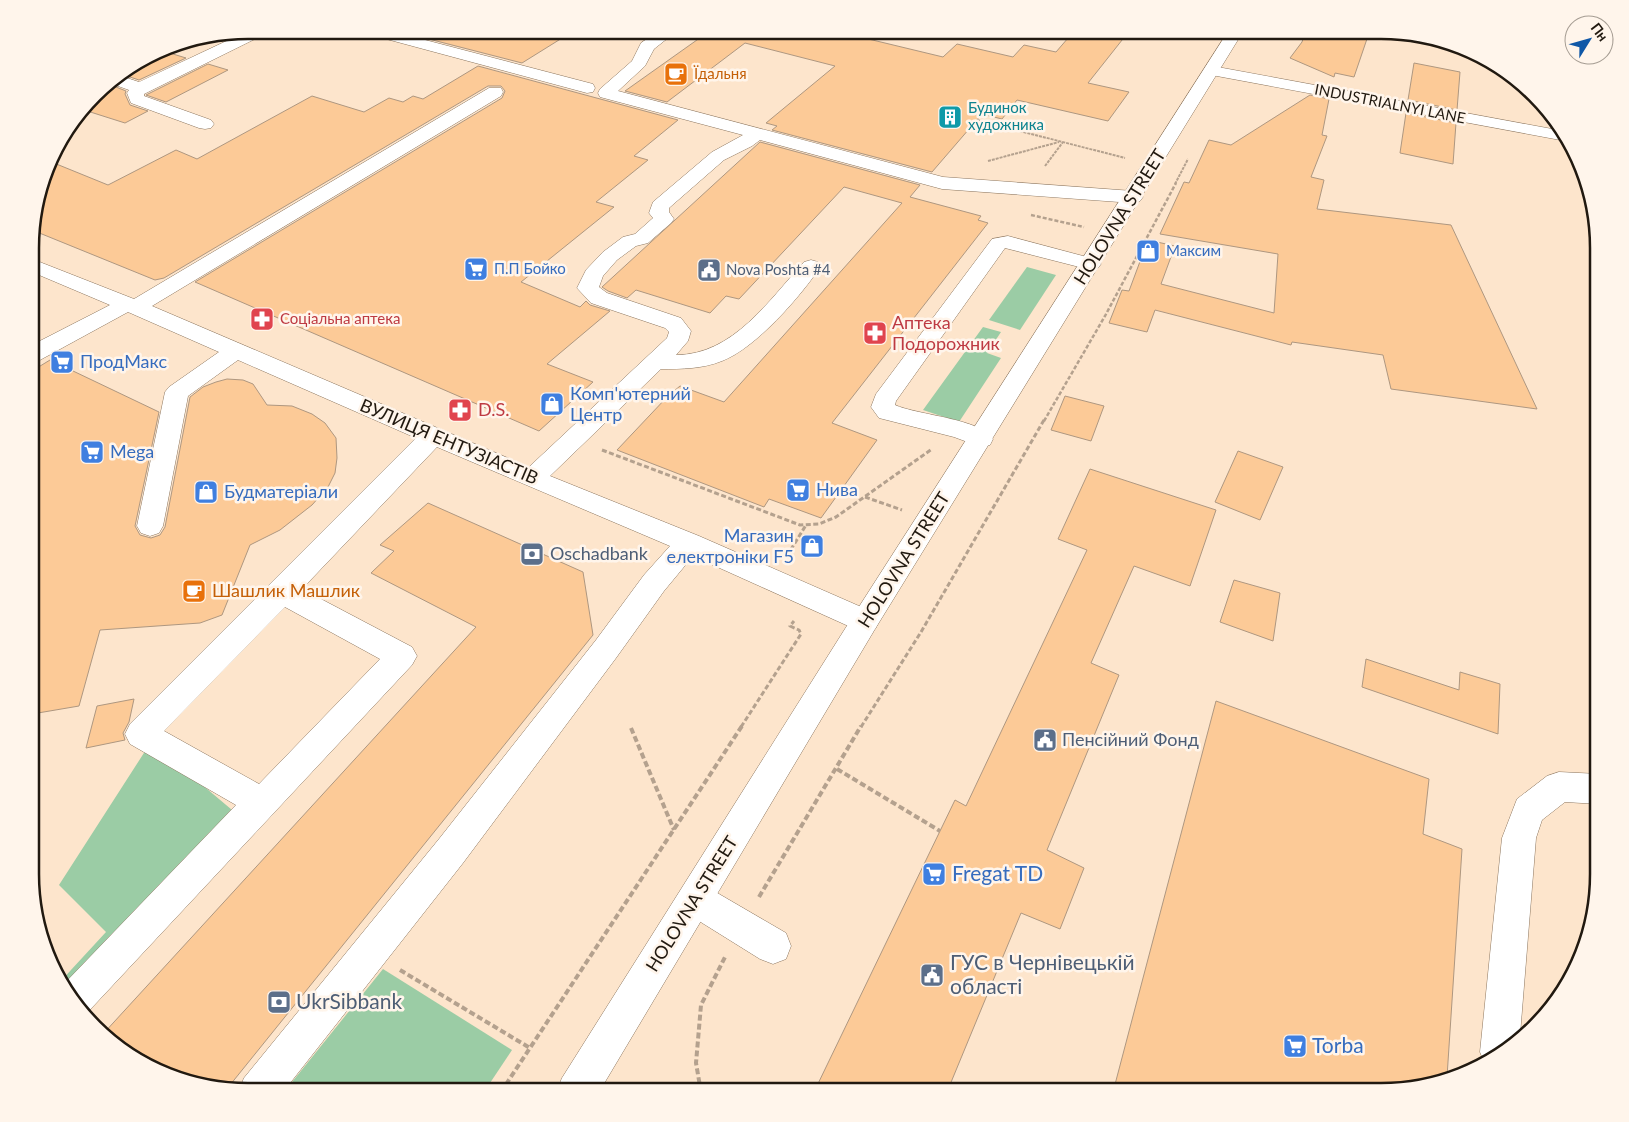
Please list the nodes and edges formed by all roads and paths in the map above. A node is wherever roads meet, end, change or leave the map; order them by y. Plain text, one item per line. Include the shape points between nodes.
1 (243, 39) edge
2 (403, 39) edge
3 (657, 39) edge
4 (1232, 39) edge
5 (1212, 71) junction
6 (121, 82) edge
7 (140, 88) junction
8 (587, 88) dead end
9 (495, 92) dead end
10 (977, 120) dead end
11 (205, 124) dead end
12 (756, 134) junction
13 (1557, 135) edge
14 (1059, 142) junction
15 (1189, 157) dead end
16 (1128, 159) dead end
17 (987, 162) dead end
18 (1133, 197) junction
19 (1091, 264) junction
20 (811, 266) dead end
21 (39, 268) edge
22 (131, 306) junction
23 (39, 351) edge
24 (235, 352) junction
25 (655, 362) junction
26 (434, 435) junction
27 (972, 435) junction
28 (599, 448) dead end
29 (532, 479) junction
30 (865, 497) junction
31 (904, 511) dead end
32 (806, 524) junction
33 (150, 526) dead end
34 (689, 543) junction
35 (792, 562) dead end
36 (282, 592) junction
37 (811, 597) junction
38 (865, 621) junction
39 (630, 728) dead end
40 (837, 769) junction
41 (1590, 789) edge
42 (264, 803) junction
43 (674, 830) junction
44 (940, 831) dead end
45 (695, 899) junction
46 (741, 927) junction
47 (774, 946) dead end
48 (370, 952) junction
49 (78, 996) edge
50 (1500, 1046) edge
51 (530, 1048) junction
52 (265, 1083) edge
53 (507, 1083) edge
54 (582, 1083) edge
55 (699, 1083) edge

1 - 7 main road
2 - 8 main road
3 - 12 main road via 647,46 639,62 606,93
4 - 5 main road, HOLOVNA STREET
5 - 13 main road, INDUSTRIALNYI LANE
5 - 18 main road, HOLOVNA STREET
6 - 7 main road
7 - 11 main road via 135,93 137,99
9 - 22 main road
10 - 14 path
12 - 18 main road via 942,184
12 - 25 main road via 718,156 660,206 659,213 664,219 641,239 630,241 610,256 593,274 588,288 599,298 673,323 680,331 677,341
14 - 16 path
14 - 17 path
15 - 40 path via 1105,316 921,632
18 - 19 main road, HOLOVNA STREET
19 - 27 main road, HOLOVNA STREET
19 - 27 main road via 1008,242 999,244 884,400 883,407 888,412
20 - 25 main road via 759,325 727,351 698,361
21 - 22 main road, ВУЛИЦЯ ЕНТУЗІАСТІВ
22 - 23 main road
22 - 24 main road, ВУЛИЦЯ ЕНТУЗІАСТІВ
24 - 26 main road, ВУЛИЦЯ ЕНТУЗІАСТІВ
24 - 33 main road via 176,392
25 - 29 main road
26 - 29 main road, ВУЛИЦЯ ЕНТУЗІАСТІВ
26 - 36 main road
27 - 30 path via 946,440
27 - 38 main road, HOLOVNA STREET
28 - 32 path via 728,499 800,525
29 - 34 main road, ВУЛИЦЯ ЕНТУЗІАСТІВ
30 - 31 path
30 - 32 path via 819,524
32 - 35 path via 790,551
34 - 37 main road, ВУЛИЦЯ ЕНТУЗІАСТІВ
34 - 48 main road via 654,583 548,725
36 - 42 main road via 402,656
36 - 42 main road via 141,734
37 - 38 main road, ВУЛИЦЯ ЕНТУЗІАСТІВ
37 - 43 path via 790,626 801,634 793,649
38 - 45 main road, HOLOVNA STREET
39 - 43 path
40 - 44 path
40 - 46 path
41 - 50 main road via 1560,787 1529,810 1519,838
42 - 49 main road via 244,820
43 - 51 path
45 - 46 main road
45 - 54 main road, HOLOVNA STREET
46 - 47 main road
46 - 55 path via 701,1005 696,1063
48 - 51 path
48 - 52 main road
51 - 53 path

